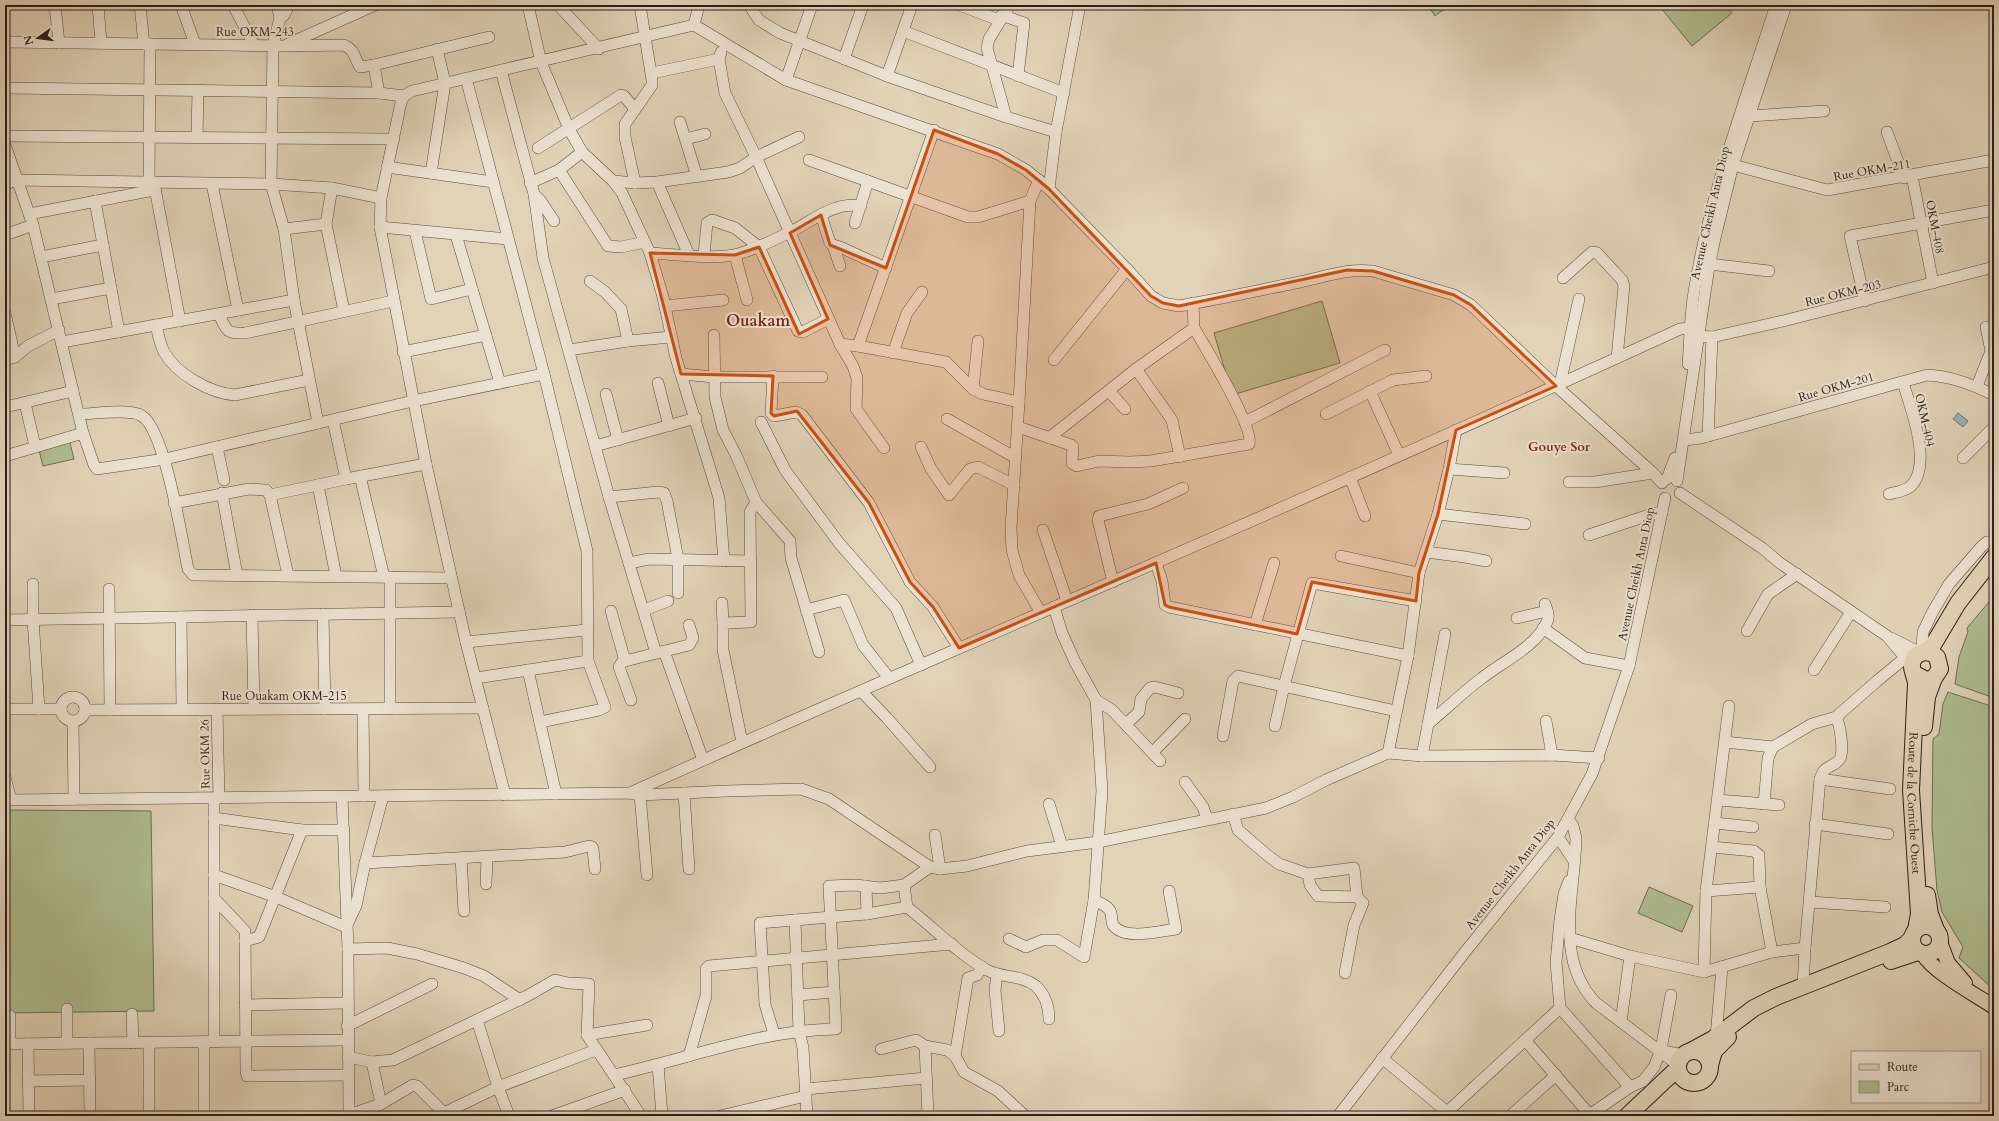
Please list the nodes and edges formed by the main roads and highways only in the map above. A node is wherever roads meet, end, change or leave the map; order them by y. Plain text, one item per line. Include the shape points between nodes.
1 (1994, 558) edge
2 (1994, 569) edge
3 (1941, 640) junction
4 (1917, 659) junction
5 (1937, 672) junction
6 (1938, 936) junction
7 (1917, 944) junction
8 (1972, 992) junction
9 (1994, 1007) edge
10 (1682, 1059) junction
11 (1710, 1065) junction
12 (1689, 1082) junction
13 (1627, 1116) edge
14 (1640, 1116) edge

1 - 3 highway, Route de la Corniche Ouest via 1958,603
2 - 3 highway, Route de la Corniche Ouest
3 - 4 highway, Route de la Corniche Ouest
3 - 5 highway, Route de la Corniche Ouest
4 - 5 highway via 1926,680
4 - 5 highway via 1934,654 1940,661
4 - 7 highway, Route de la Corniche Ouest via 1911,790 1919,908
5 - 6 highway, Route de la Corniche Ouest via 1927,697 1919,779 1927,899
6 - 7 highway via 1939,947 1932,953
6 - 7 highway via 1928,926 1919,928
6 - 8 main road via 1948,963
7 - 8 main road via 1928,961
7 - 10 highway via 1905,945 1754,1008
7 - 11 highway via 1893,960 1779,1004 1754,1017 1718,1046 1712,1055
8 - 9 main road
10 - 11 highway via 1696,1051 1705,1056
10 - 12 highway via 1682,1078
10 - 13 highway
11 - 12 highway via 1709,1072 1703,1080
12 - 14 highway via 1669,1090

